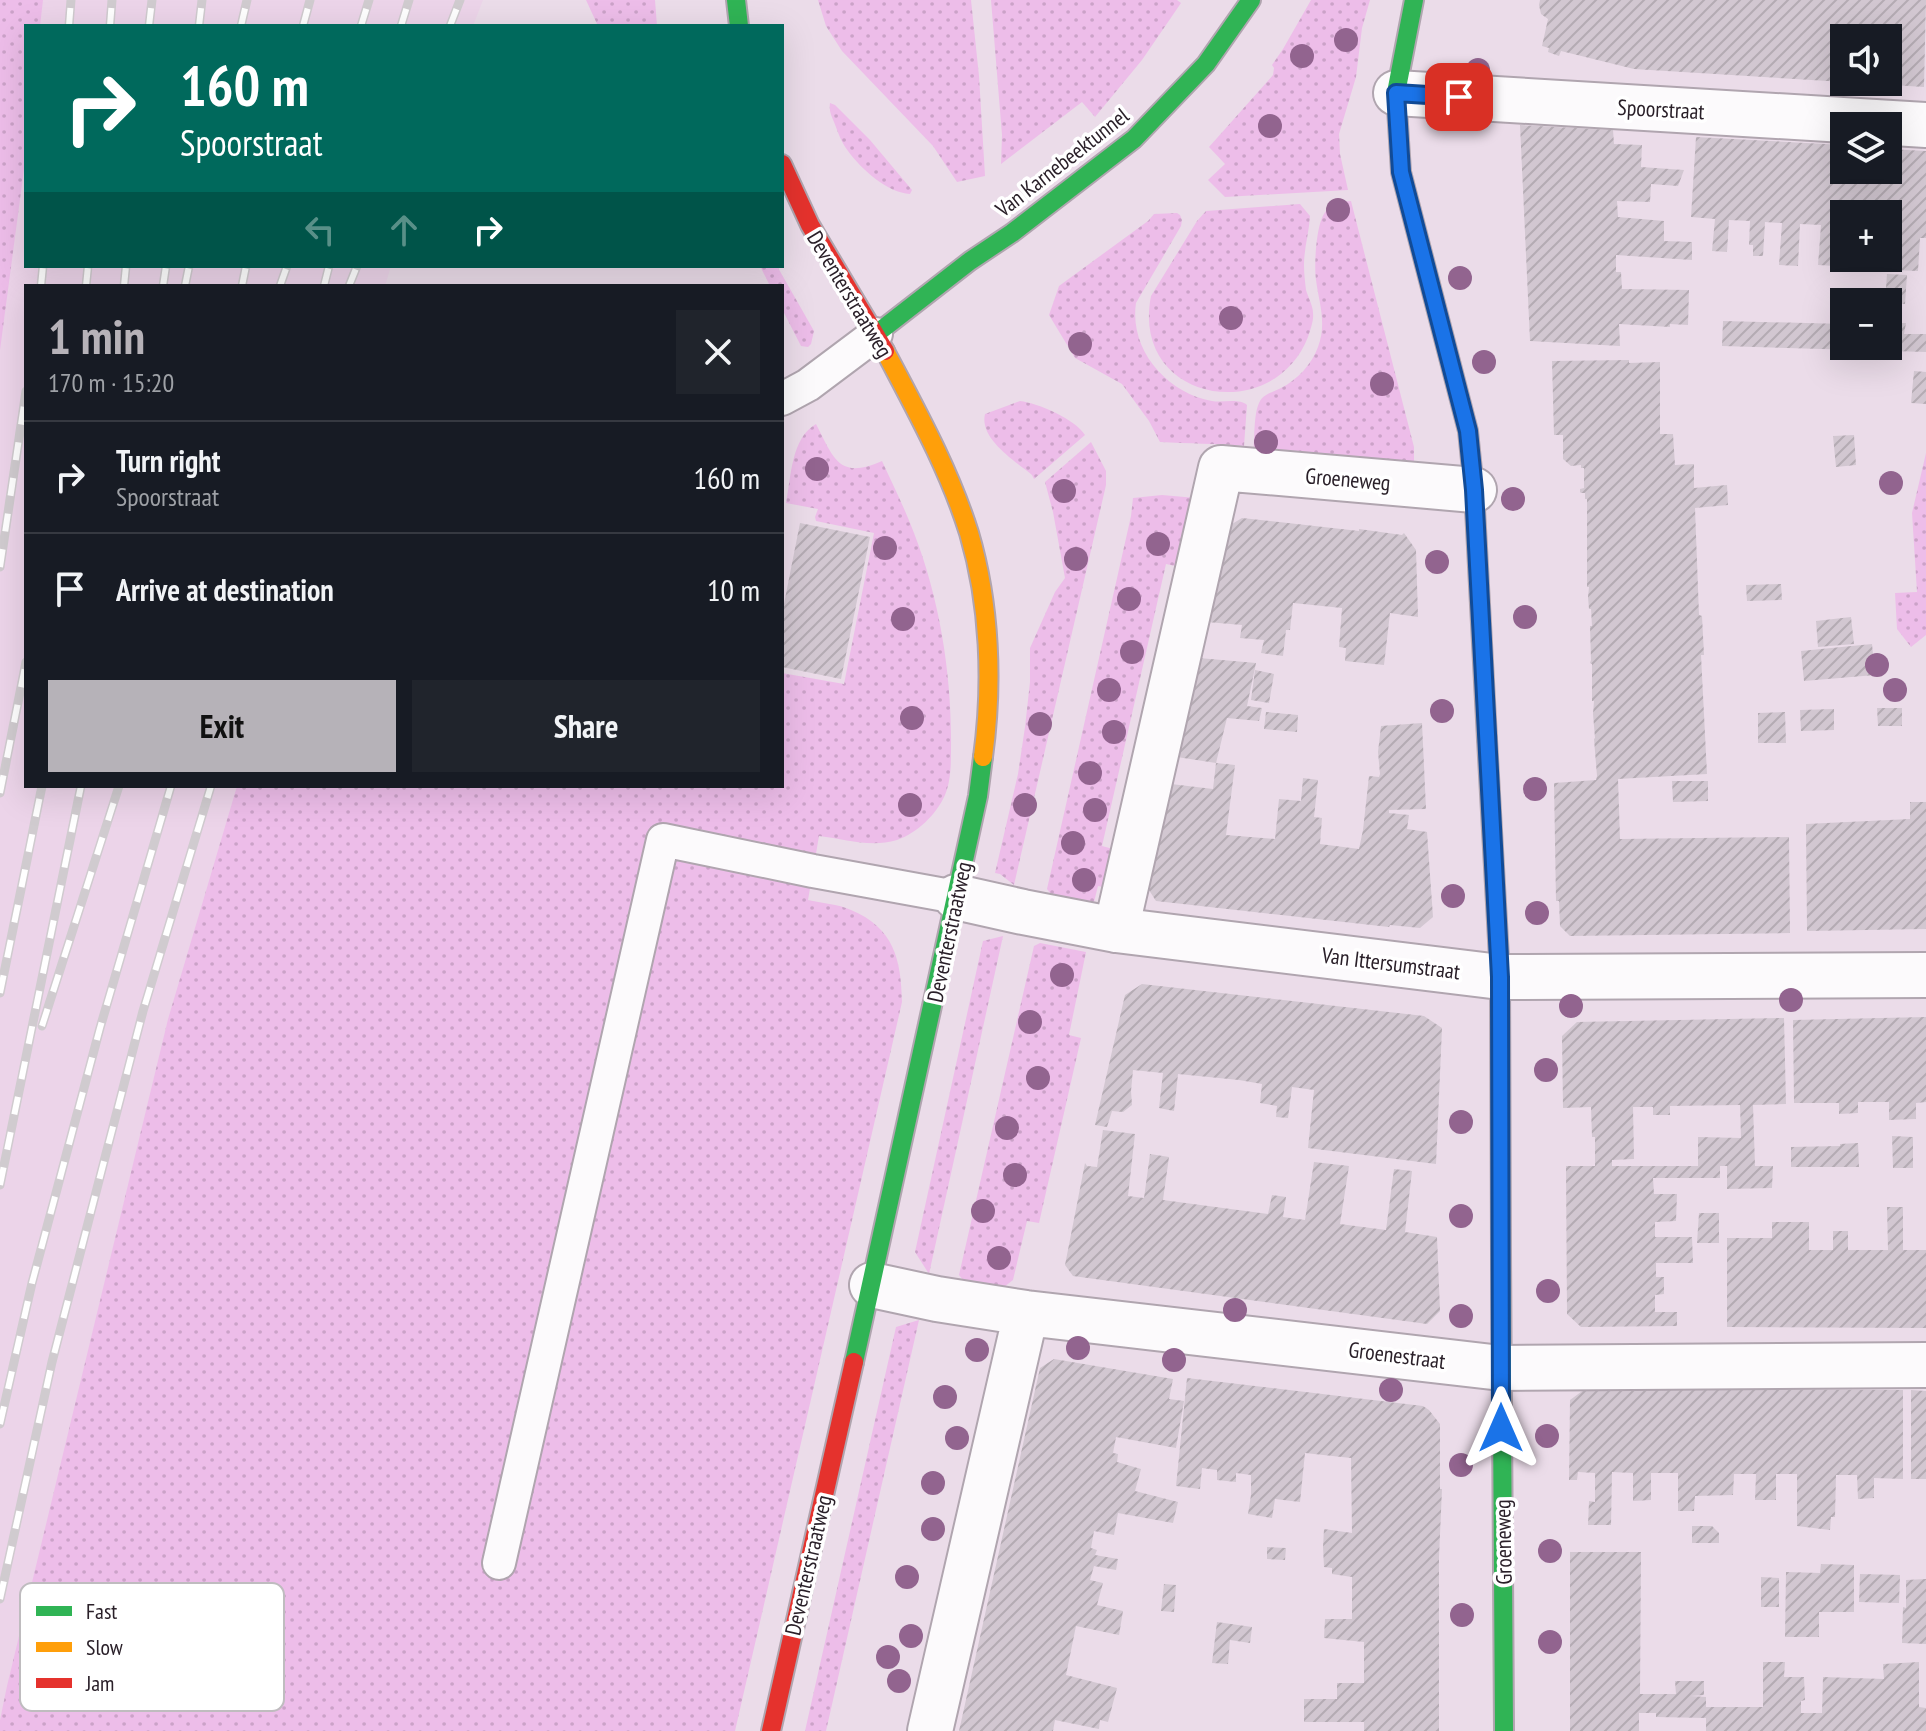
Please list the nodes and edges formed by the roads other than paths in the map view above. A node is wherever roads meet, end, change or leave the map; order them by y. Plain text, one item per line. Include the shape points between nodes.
1 (736, 0) edge
2 (1251, 0) edge
3 (1414, 0) edge
4 (739, 24) edge
5 (1396, 93) junction
6 (1926, 125) edge
7 (784, 168) edge
8 (876, 334) junction
9 (784, 398) edge
10 (1474, 490) junction
11 (956, 897) junction
12 (1116, 930) junction
13 (1926, 975) edge
14 (1500, 977) junction
15 (872, 1285) junction
16 (1026, 1313) junction
17 (1926, 1365) edge
18 (1501, 1368) junction
19 (499, 1563) dead end
20 (771, 1731) edge
21 (930, 1731) edge
22 (1504, 1731) edge

1 - 4 street
2 - 8 street, Van Karnebeektunnel via 1206,64 1134,139
3 - 5 street, Groeneweg
5 - 6 street, Spoorstraat
5 - 10 street, Groeneweg via 1401,172 1468,431
7 - 8 street, Deventerstraatweg via 810,225
8 - 9 lane
8 - 11 street, Deventerstraatweg via 951,485 982,591 988,721
10 - 12 street, Groeneweg via 1221,468
10 - 14 street, Groeneweg
11 - 12 street, Van Ittersumstraat
11 - 15 street, Deventerstraatweg
11 - 19 lane via 663,840
12 - 14 street, Van Ittersumstraat
13 - 14 street, Van Ittersumstraat
14 - 18 street, Groeneweg
15 - 16 street, Groenestraat
15 - 20 street, Deventerstraatweg
16 - 18 street, Groenestraat
16 - 21 street
17 - 18 street, Groenestraat
18 - 22 street, Groeneweg

